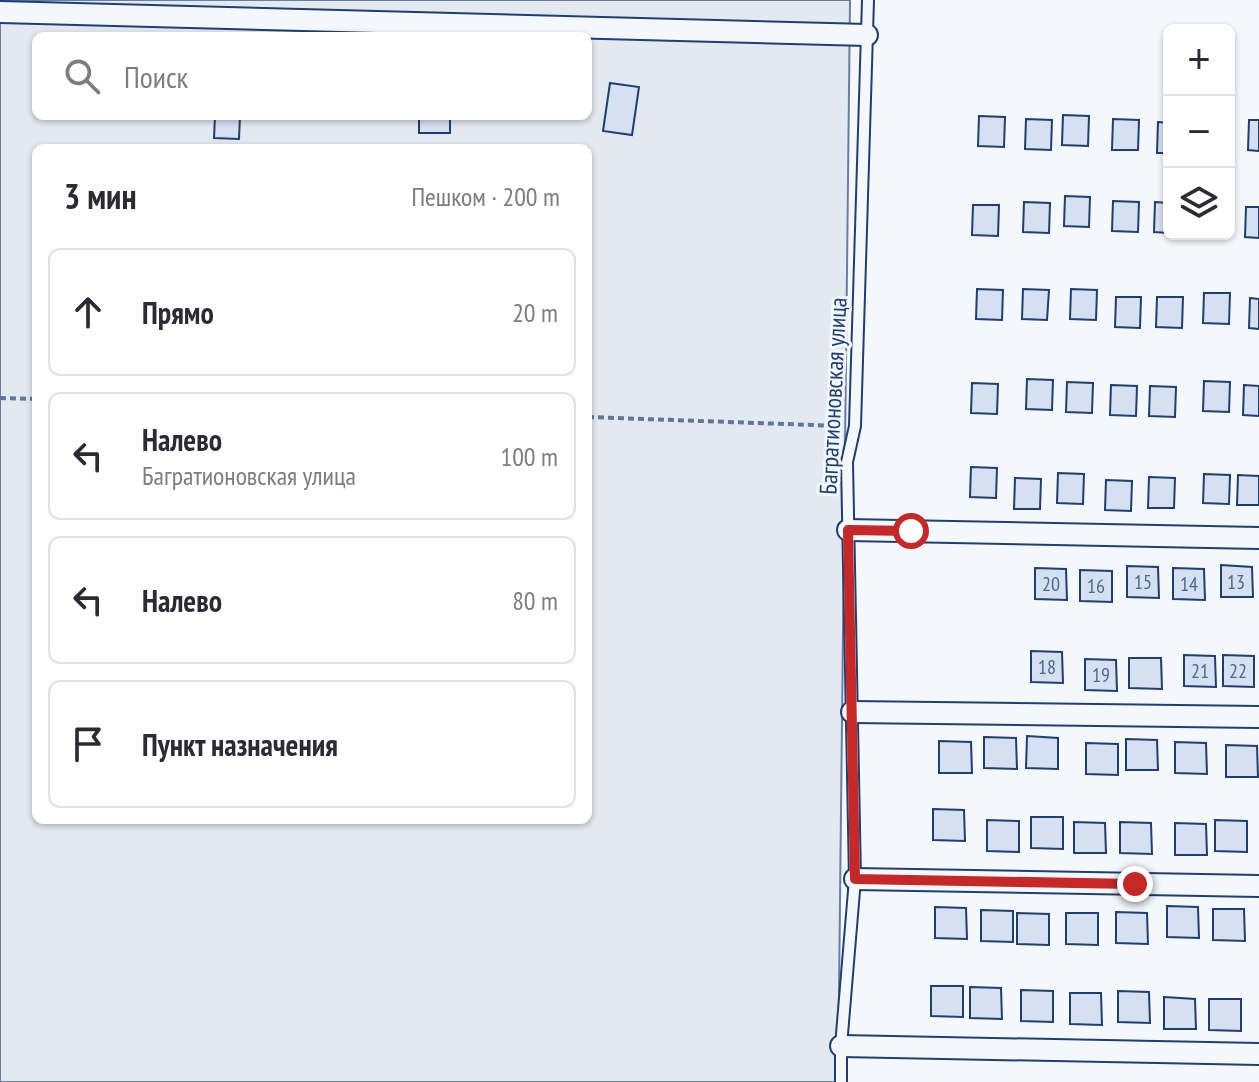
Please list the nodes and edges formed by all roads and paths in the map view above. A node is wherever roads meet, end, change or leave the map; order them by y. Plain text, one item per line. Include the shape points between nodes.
1 (868, 0) edge
2 (0, 12) edge
3 (867, 35) junction
4 (0, 398) edge
5 (32, 399) edge
6 (592, 417) edge
7 (855, 426) junction
8 (848, 530) junction
9 (1259, 538) edge
10 (852, 712) junction
11 (1259, 717) edge
12 (855, 879) junction
13 (1259, 886) edge
14 (841, 1046) junction
15 (1259, 1054) edge
16 (841, 1082) edge

1 - 3 lane, Багратионовская улица
2 - 3 street
3 - 7 lane, Багратионовская улица
4 - 5 path
6 - 7 path
7 - 8 lane, Багратионовская улица via 847,462
8 - 9 street
8 - 10 lane, Багратионовская улица
10 - 11 street
10 - 12 lane, Багратионовская улица
12 - 13 street
12 - 14 lane, Багратионовская улица
14 - 15 street
14 - 16 lane, Багратионовская улица

